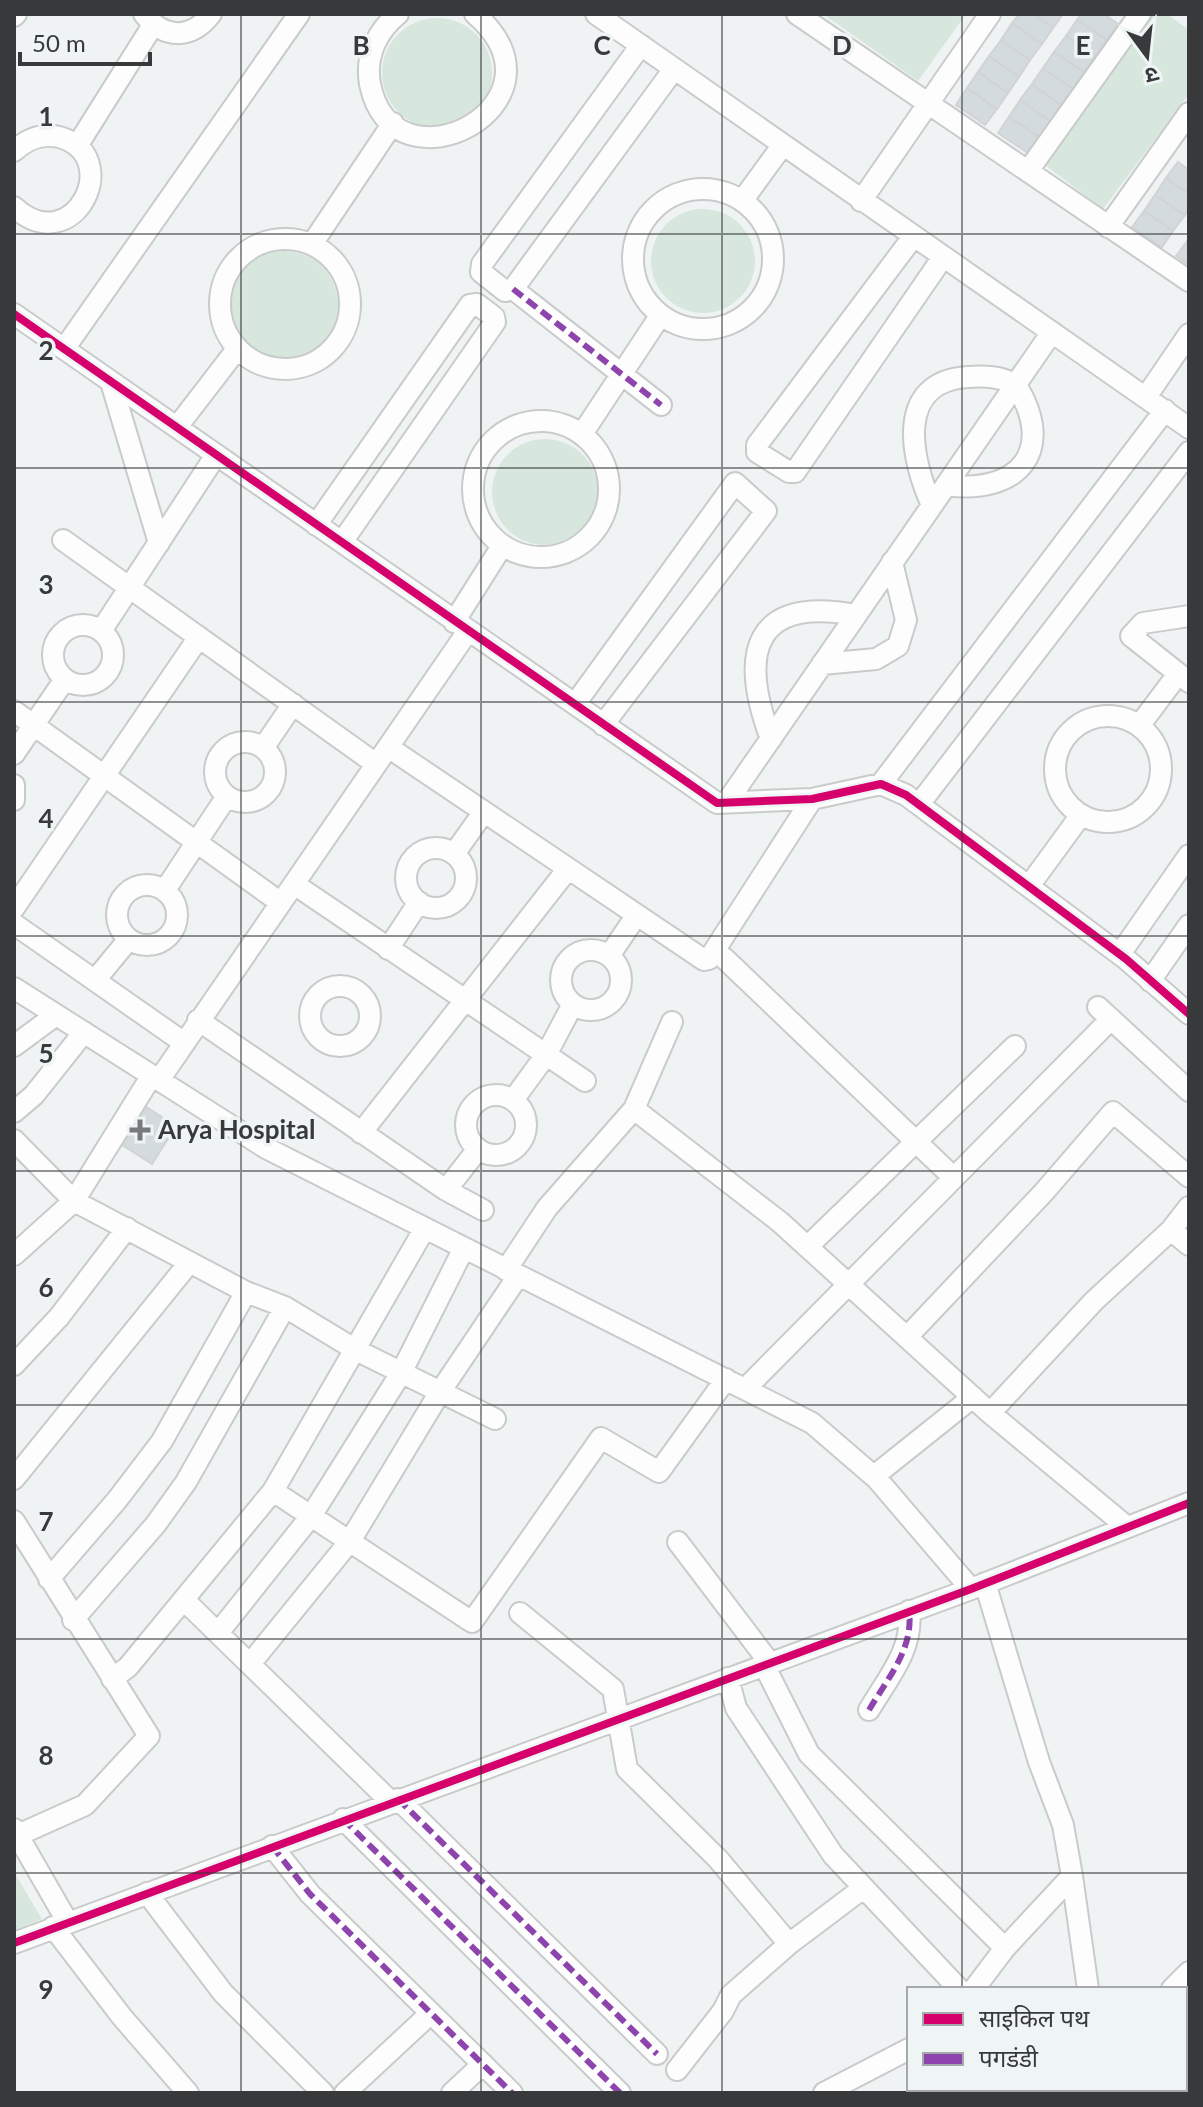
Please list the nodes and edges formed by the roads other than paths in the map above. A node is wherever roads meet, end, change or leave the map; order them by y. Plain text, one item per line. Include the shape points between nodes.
1 (211, 14) edge
2 (299, 14) edge
3 (398, 14) edge
4 (475, 14) edge
5 (596, 14) edge
6 (797, 14) edge
7 (1140, 14) edge
8 (986, 16) edge
9 (149, 20) edge
10 (641, 45) junction
11 (674, 69) junction
12 (927, 105) junction
13 (1189, 113) edge
14 (393, 123) junction
15 (77, 146) junction
16 (782, 146) junction
17 (14, 151) edge
18 (1028, 171) junction
19 (742, 201) junction
20 (861, 201) junction
21 (17, 217) edge
22 (1108, 227) junction
23 (913, 237) junction
24 (312, 244) junction
25 (943, 257) junction
26 (1189, 281) edge
27 (513, 289) junction
28 (14, 314) edge
29 (660, 316) junction
30 (1052, 332) junction
31 (1189, 334) edge
32 (64, 349) junction
33 (237, 349) junction
34 (622, 374) junction
35 (111, 382) junction
36 (1016, 385) junction
37 (1146, 397) junction
38 (661, 405) dead end
39 (1165, 410) junction
40 (177, 427) junction
41 (1189, 428) edge
42 (582, 434) junction
43 (1189, 452) edge
44 (216, 455) junction
45 (946, 485) junction
46 (932, 505) junction
47 (316, 525) junction
48 (63, 540) dead end
49 (342, 542) junction
50 (159, 543) junction
51 (502, 546) junction
52 (892, 562) junction
53 (131, 589) junction
54 (856, 615) junction
55 (1189, 616) edge
56 (461, 627) junction
57 (101, 631) junction
58 (199, 637) junction
59 (822, 664) junction
60 (1184, 678) edge
61 (65, 679) junction
62 (293, 704) junction
63 (575, 704) junction
64 (14, 711) edge
65 (34, 725) junction
66 (603, 725) junction
67 (1139, 726) junction
68 (771, 739) junction
69 (263, 748) junction
70 (14, 754) edge
71 (382, 756) junction
72 (104, 777) junction
73 (881, 784) junction
74 (14, 785) edge
75 (227, 796) junction
76 (812, 799) junction
77 (14, 800) edge
78 (727, 802) junction
79 (920, 803) junction
80 (483, 813) junction
81 (1081, 815) junction
82 (196, 842) junction
83 (454, 854) junction
84 (1189, 855) edge
85 (567, 870) junction
86 (294, 884) junction
87 (1029, 886) junction
88 (165, 890) junction
89 (419, 902) junction
90 (281, 903) junction
91 (14, 908) edge
92 (636, 916) junction
93 (14, 924) edge
94 (1189, 925) edge
95 (129, 939) junction
96 (388, 949) junction
97 (1120, 954) junction
98 (609, 956) junction
99 (724, 958) dead end
100 (96, 979) junction
101 (1150, 981) junction
102 (14, 988) edge
103 (465, 1000) junction
104 (573, 1004) junction
105 (1189, 1014) edge
106 (56, 1015) junction
107 (198, 1020) junction
108 (672, 1022) dead end
109 (84, 1032) junction
110 (183, 1042) junction
111 (14, 1046) edge
112 (1015, 1046) dead end
113 (546, 1055) junction
114 (155, 1077) junction
115 (585, 1081) dead end
116 (1189, 1091) edge
117 (513, 1100) junction
118 (634, 1109) junction
119 (14, 1112) edge
120 (361, 1133) junction
121 (14, 1140) edge
122 (917, 1143) junction
123 (478, 1149) junction
124 (953, 1177) junction
125 (1189, 1177) edge
126 (446, 1190) junction
127 (74, 1201) junction
128 (1189, 1207) edge
129 (483, 1210) dead end
130 (127, 1228) junction
131 (425, 1228) junction
132 (1171, 1230) junction
133 (1189, 1245) edge
134 (807, 1247) junction
135 (464, 1248) junction
136 (14, 1255) edge
137 (189, 1263) junction
138 (512, 1273) junction
139 (846, 1283) junction
140 (246, 1292) junction
141 (285, 1307) junction
142 (907, 1337) junction
143 (356, 1350) junction
144 (14, 1365) edge
145 (401, 1373) junction
146 (726, 1379) junction
147 (747, 1387) junction
148 (440, 1392) junction
149 (973, 1397) junction
150 (990, 1413) junction
151 (495, 1419) dead end
152 (874, 1476) junction
153 (14, 1479) edge
154 (273, 1491) junction
155 (1186, 1508) edge
156 (311, 1516) junction
157 (14, 1521) edge
158 (1127, 1527) junction
159 (350, 1541) junction
160 (678, 1542) dead end
161 (49, 1579) junction
162 (978, 1586) junction
163 (184, 1600) junction
164 (909, 1611) junction
165 (520, 1613) dead end
166 (73, 1620) junction
167 (218, 1633) junction
168 (250, 1664) junction
169 (767, 1664) junction
170 (728, 1678) junction
171 (112, 1679) junction
172 (869, 1710) dead end
173 (620, 1717) junction
174 (394, 1800) junction
175 (343, 1819) junction
176 (16, 1832) edge
177 (272, 1846) junction
178 (1072, 1876) junction
179 (862, 1889) junction
180 (147, 1893) junction
181 (60, 1924) junction
182 (14, 1943) edge
183 (789, 1944) junction
184 (1005, 1948) junction
185 (1189, 1972) edge
186 (957, 1987) edge
187 (976, 1987) edge
188 (1088, 1987) edge
189 (1174, 1987) edge
190 (431, 2013) junction
191 (907, 2050) edge
192 (657, 2054) dead end
193 (483, 2064) junction
194 (677, 2070) dead end
195 (188, 2093) edge
196 (323, 2093) edge
197 (345, 2093) edge
198 (452, 2093) edge
199 (512, 2093) edge
200 (620, 2093) edge
201 (824, 2093) edge

1 - 9 street via 192,32 178,35
2 - 32 street
3 - 14 street via 376,38 368,74 372,93
4 - 14 street via 499,42 504,62 504,82 485,117 451,136 411,133
5 - 10 street
6 - 12 street
7 - 18 street
8 - 12 street
9 - 15 street
10 - 11 street
10 - 27 street via 482,264 481,272 505,291
11 - 16 street
11 - 27 street
12 - 18 street
12 - 20 street
13 - 22 street
14 - 24 street
15 - 17 street via 51,135 36,137
15 - 21 street via 91,175 82,206 55,222
16 - 19 street
16 - 20 street
18 - 22 street
19 - 29 street via 701,189 670,198 645,219 635,238 635,281
19 - 29 street via 767,229 772,246 769,284 761,300 732,324 713,329 676,325
20 - 23 street
22 - 26 street
23 - 25 street
23 - 25 street via 757,445 757,452 795,472
24 - 33 street via 296,239 264,242 243,254 227,273 219,304
24 - 33 street via 339,267 347,282 350,300 343,334 319,359 303,366 267,367
25 - 30 street
27 - 34 street
28 - 32 street
29 - 34 street
30 - 36 street
30 - 37 street
31 - 37 street
32 - 35 street
33 - 40 street
34 - 38 street
34 - 42 street
35 - 40 street
35 - 50 street
36 - 45 street
36 - 45 street via 1035,427 1025,462 997,479
36 - 46 street via 990,376 952,378 923,401 913,448
37 - 39 street
39 - 41 street
39 - 73 street
40 - 44 street
42 - 51 street via 608,472 607,507 590,538 571,551 548,557 524,556
42 - 51 street via 534,421 490,443 475,473 474,506
43 - 79 street
44 - 47 street
44 - 50 street
45 - 46 street
46 - 52 street
47 - 49 street
47 - 49 street via 470,305 477,304 495,322
48 - 53 street
49 - 56 street
50 - 53 street
51 - 56 street
52 - 54 street
52 - 59 street via 906,620 898,646 876,659
53 - 57 street
53 - 58 street
54 - 59 street
54 - 68 street via 821,609 790,613 763,635 755,677
55 - 60 street via 1143,623 1131,636
56 - 63 street
56 - 71 street
57 - 61 street via 83,625 59,637 53,655
57 - 61 street via 113,658 104,677 85,685
58 - 62 street
58 - 72 street
59 - 68 street
60 - 67 street
61 - 65 street
62 - 69 street
62 - 71 street
63 - 66 street
63 - 66 street via 735,483 766,511
64 - 65 street
65 - 70 street
65 - 72 street
66 - 78 street via 717,803
67 - 81 street via 1159,755 1157,790 1147,805 1124,819 1098,821
67 - 81 street via 1123,718 1098,718 1063,740 1056,765 1059,790
68 - 78 street
69 - 75 street via 274,765 272,785 247,802
69 - 75 street via 236,743 221,754 215,772
71 - 80 street
71 - 86 street
72 - 82 street
72 - 91 street
73 - 76 street
73 - 79 street
74 - 77 street
75 - 82 street
76 - 78 street
76 - 92 street via 709,959 697,957
79 - 87 street
80 - 83 street
80 - 85 street
81 - 87 street
82 - 88 street
82 - 90 street
83 - 89 street via 466,871 457,900 438,908
83 - 89 street via 427,849 412,860 406,878
84 - 97 street
85 - 92 street
85 - 103 street
86 - 90 street
86 - 96 street
87 - 97 street
88 - 95 street via 175,905 171,932 156,943
88 - 95 street via 135,887 120,901 117,922
89 - 96 street
90 - 107 street
92 - 98 street
93 - 100 street
94 - 101 street
95 - 100 street
96 - 103 street
97 - 101 street
98 - 104 street via 582,952 567,963 562,989
98 - 104 street via 621,983 612,1002 593,1010
99 - 122 street
100 - 110 street
101 - 105 street
102 - 106 street
103 - 113 street
103 - 120 street
104 - 113 street
106 - 109 street
106 - 111 street
107 - 110 street
107 - 120 street
108 - 118 street
109 - 114 street
109 - 119 street
110 - 114 street
112 - 122 street
113 - 115 street
113 - 117 street
114 - 127 street
114 - 131 street via 266,1148
116 - 124 street via 1104,1013
117 - 123 street via 526,1128 516,1146 498,1154
117 - 123 street via 496,1095 471,1107 467,1134
118 - 134 street
118 - 138 street via 547,1208
120 - 126 street
121 - 127 street
122 - 124 street
122 - 134 street
123 - 126 street
124 - 139 street
125 - 142 street via 1113,1112
126 - 129 street
127 - 130 street
127 - 136 street
128 - 132 street
130 - 137 street
130 - 144 street via 59,1317
131 - 135 street
131 - 143 street
132 - 133 street
132 - 150 street via 1094,1301
134 - 139 street
135 - 138 street
135 - 145 street
137 - 140 street
137 - 153 street
138 - 146 street
138 - 148 street
139 - 142 street
139 - 147 street
140 - 141 street
140 - 161 street via 162,1441
141 - 143 street
141 - 166 street via 186,1482
142 - 149 street
143 - 145 street
143 - 154 street
145 - 148 street
145 - 156 street
146 - 147 street
146 - 159 street via 659,1472 601,1438 472,1622
147 - 152 street via 812,1423
148 - 151 street
148 - 159 street
149 - 150 street
149 - 152 street
150 - 158 street
152 - 162 street
154 - 156 street
154 - 163 street
155 - 158 street
156 - 159 street
156 - 167 street
157 - 161 street
158 - 162 street
159 - 168 street
160 - 169 street
161 - 166 street
162 - 164 street
162 - 178 street via 1063,1825
163 - 167 street
163 - 171 street
164 - 169 street
164 - 172 street via 912,1632 907,1646
165 - 173 street via 613,1689
166 - 171 street
167 - 168 street
168 - 174 street
169 - 170 street
169 - 184 street via 809,1754
170 - 173 street
170 - 179 street via 736,1708 833,1855
171 - 176 street via 149,1736 85,1805
173 - 174 street
173 - 183 street via 627,1769 718,1859
174 - 175 street
174 - 192 street
175 - 177 street
175 - 200 street
176 - 181 street
177 - 180 street
177 - 190 street via 310,1894
178 - 184 street
178 - 188 street
179 - 183 street
179 - 186 street
180 - 181 street
180 - 196 street via 223,1993
181 - 182 street
181 - 195 street via 122,2017
183 - 194 street via 731,1995
184 - 187 street
185 - 189 street
190 - 193 street
190 - 197 street
191 - 201 street
193 - 198 street
193 - 199 street

